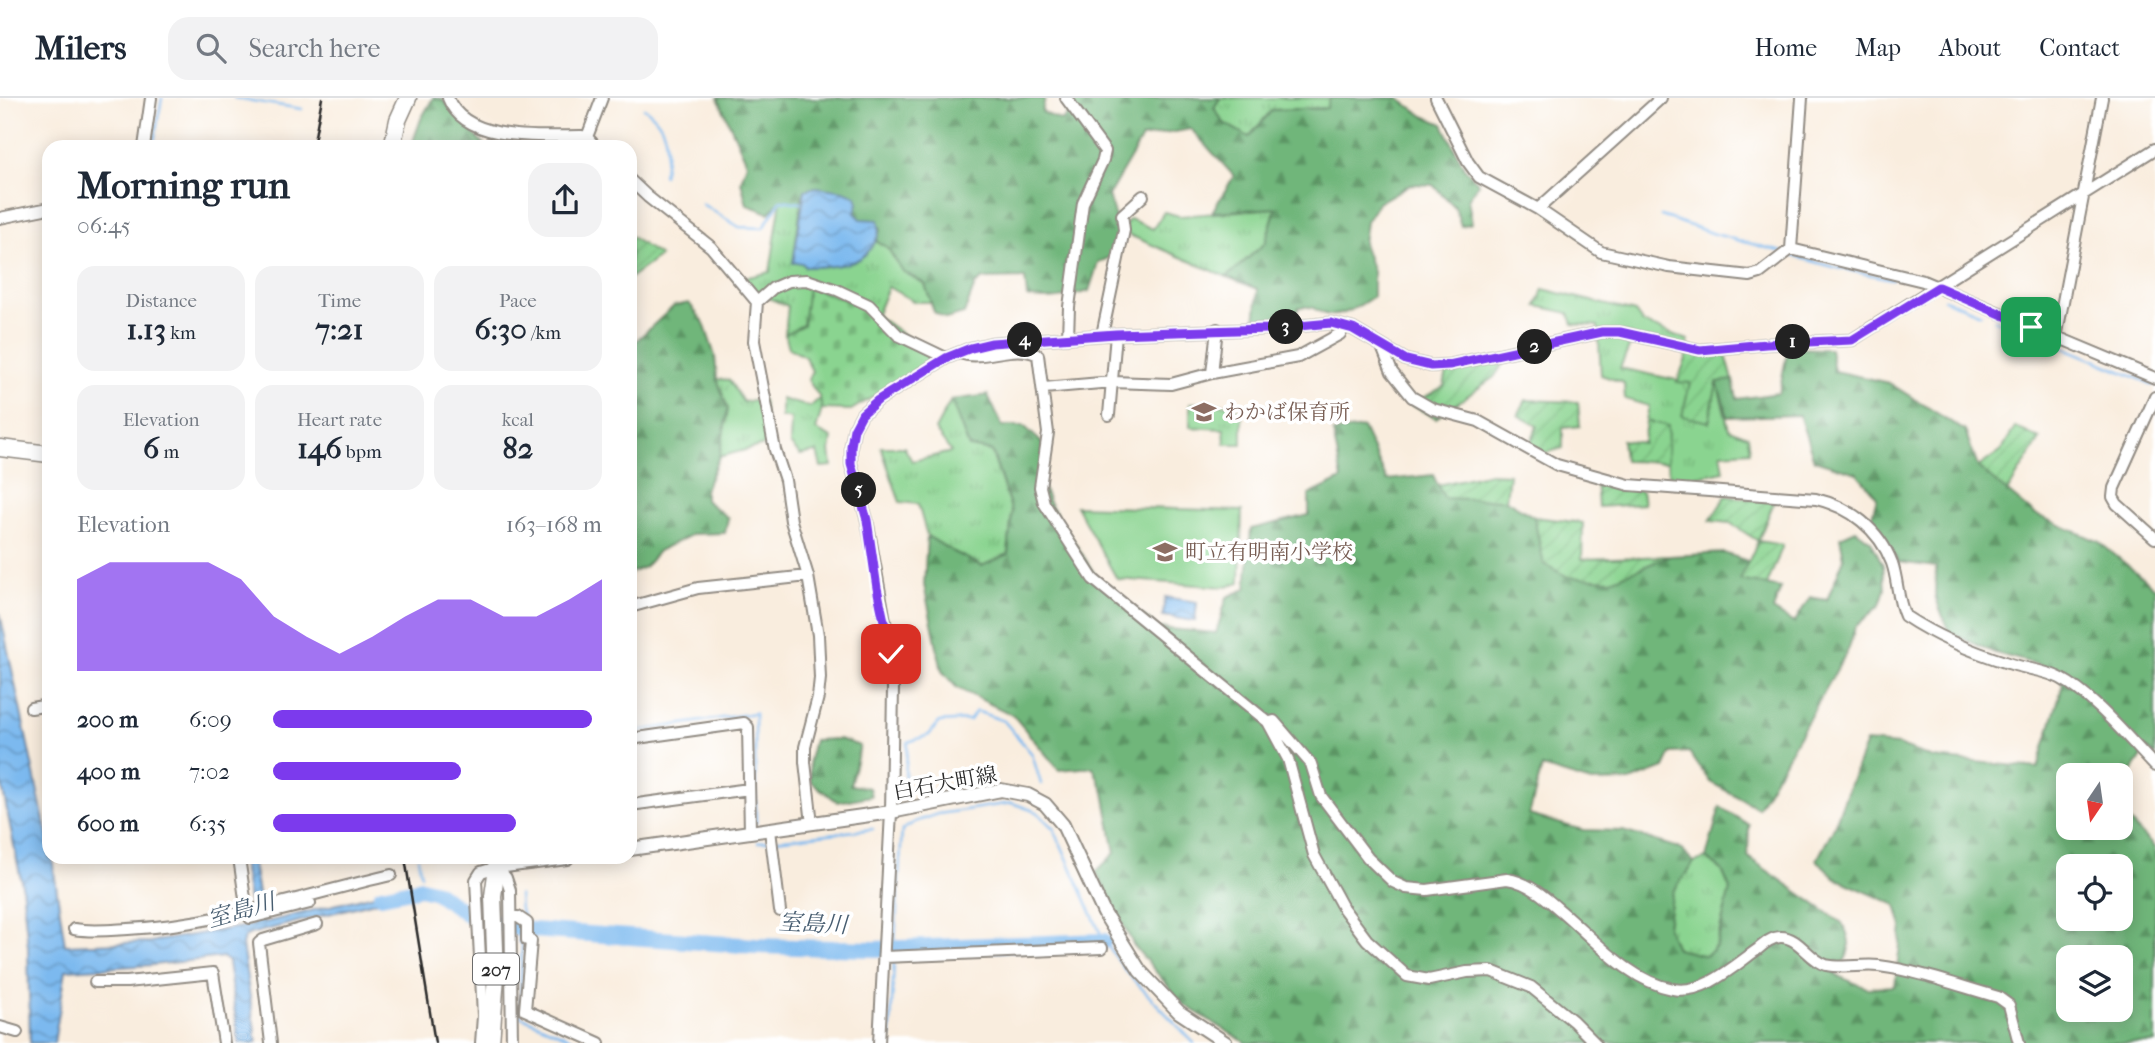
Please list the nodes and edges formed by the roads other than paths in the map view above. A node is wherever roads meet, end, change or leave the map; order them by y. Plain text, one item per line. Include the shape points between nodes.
1 (151, 98) edge
2 (408, 98) edge
3 (448, 98) edge
4 (602, 98) edge
5 (1066, 98) edge
6 (1436, 98) edge
7 (1661, 98) edge
8 (1802, 98) edge
9 (2102, 98) edge
10 (587, 138) joint
11 (145, 140) edge
12 (394, 140) edge
13 (2155, 149) edge
14 (637, 187) edge
15 (2085, 194) junction
16 (1143, 196) dead end
17 (42, 209) edge
18 (1538, 209) junction
19 (0, 218) edge
20 (1791, 249) junction
21 (1938, 287) junction
22 (757, 302) junction
23 (1345, 327) junction
24 (1217, 329) junction
25 (1102, 334) junction
26 (1116, 334) junction
27 (1068, 337) junction
28 (2056, 338) junction
29 (1382, 347) junction
30 (958, 353) junction
31 (946, 358) junction
32 (1212, 373) junction
33 (2155, 378) edge
34 (1112, 382) junction
35 (1044, 388) junction
36 (2155, 397) edge
37 (1109, 415) dead end
38 (0, 448) edge
39 (42, 453) edge
40 (2155, 538) edge
41 (808, 576) junction
42 (637, 605) edge
43 (42, 706) edge
44 (32, 708) dead end
45 (1268, 722) junction
46 (637, 738) edge
47 (2155, 766) edge
48 (749, 789) junction
49 (637, 804) edge
50 (891, 812) junction
51 (812, 824) junction
52 (750, 832) junction
53 (771, 837) junction
54 (637, 848) edge
55 (240, 864) edge
56 (493, 864) edge
57 (496, 864) edge
58 (497, 864) edge
59 (391, 875) dead end
60 (310, 903) dead end
61 (290, 908) junction
62 (263, 911) junction
63 (780, 911) dead end
64 (249, 915) junction
65 (512, 917) junction
66 (317, 924) dead end
67 (74, 929) dead end
68 (296, 930) junction
69 (1102, 948) dead end
70 (891, 957) junction
71 (94, 982) dead end
72 (0, 1027) edge
73 (16, 1032) dead end
74 (224, 1043) edge
75 (271, 1043) edge
76 (481, 1043) edge
77 (491, 1043) edge
78 (512, 1043) edge
79 (599, 1043) edge
80 (879, 1043) edge
81 (1226, 1043) edge
82 (1595, 1043) edge
83 (2019, 1043) edge

1 - 11 street
2 - 12 highway
3 - 10 street via 458,113 481,128 522,136
4 - 10 street
5 - 27 street via 1105,151 1083,203
6 - 18 street via 1479,177
7 - 18 street
8 - 20 street
9 - 15 street
13 - 15 street
14 - 22 street via 711,247
15 - 21 street
15 - 28 street
16 - 25 street via 1122,215 1124,230
17 - 19 street
18 - 20 street via 1601,252 1669,267 1750,276
20 - 21 street
21 - 28 street
21 - 29 street via 1852,340 1700,350 1602,332 1440,366 1406,360
22 - 31 street via 773,288 807,281 869,306 898,335
22 - 41 street via 754,341
23 - 24 street via 1331,323
23 - 29 street
23 - 32 street via 1298,357
24 - 26 street
24 - 32 street
25 - 26 street
25 - 27 street
26 - 34 street
27 - 30 street via 992,343
28 - 33 street
29 - 47 street via 1392,372 1412,397 1433,409 1478,421 1557,465 1629,485 1816,499 1844,508 1882,544 1892,563 1905,616 1922,628 2070,684
30 - 31 street
30 - 35 street via 1032,352 1040,360
31 - 50 street via 862,414 851,446 891,654
32 - 34 street via 1171,384
34 - 35 street
34 - 37 street
35 - 45 street via 1048,445 1040,487 1044,503 1093,579
36 - 40 street via 2113,497
38 - 39 highway
41 - 42 street via 698,588
41 - 51 street via 820,678 804,762
43 - 44 street
45 - 82 street via 1288,759 1314,855 1367,940 1407,976 1429,980 1491,971 1531,987
45 - 83 street via 1274,721 1311,764 1321,796 1368,858 1406,888 1520,881 1631,971 1650,983 1677,990 1715,979 1771,939 1783,937 1825,965 1877,965 1998,998 2008,1005
46 - 48 street via 744,723 748,727
48 - 49 street
48 - 52 street
50 - 51 main road, 白石大町線
50 - 70 street via 884,942
50 - 81 main road, 白石大町線 via 1002,790 1028,794 1045,804 1063,825 1104,913 1140,971 1179,1012
51 - 53 main road, 白石大町線
52 - 53 main road, 白石大町線
52 - 54 main road, 白石大町線
53 - 63 street
55 - 64 street
56 - 76 street via 476,880
57 - 77 highway, 207
58 - 65 street via 510,890
59 - 62 street
60 - 61 street
61 - 62 street
61 - 68 street
62 - 64 street
64 - 67 street via 146,928
65 - 78 street
65 - 79 street via 527,923 527,940 531,941 526,1010
66 - 68 street
68 - 75 street via 258,943
69 - 70 street
70 - 80 street
71 - 74 street via 213,973
72 - 73 street

